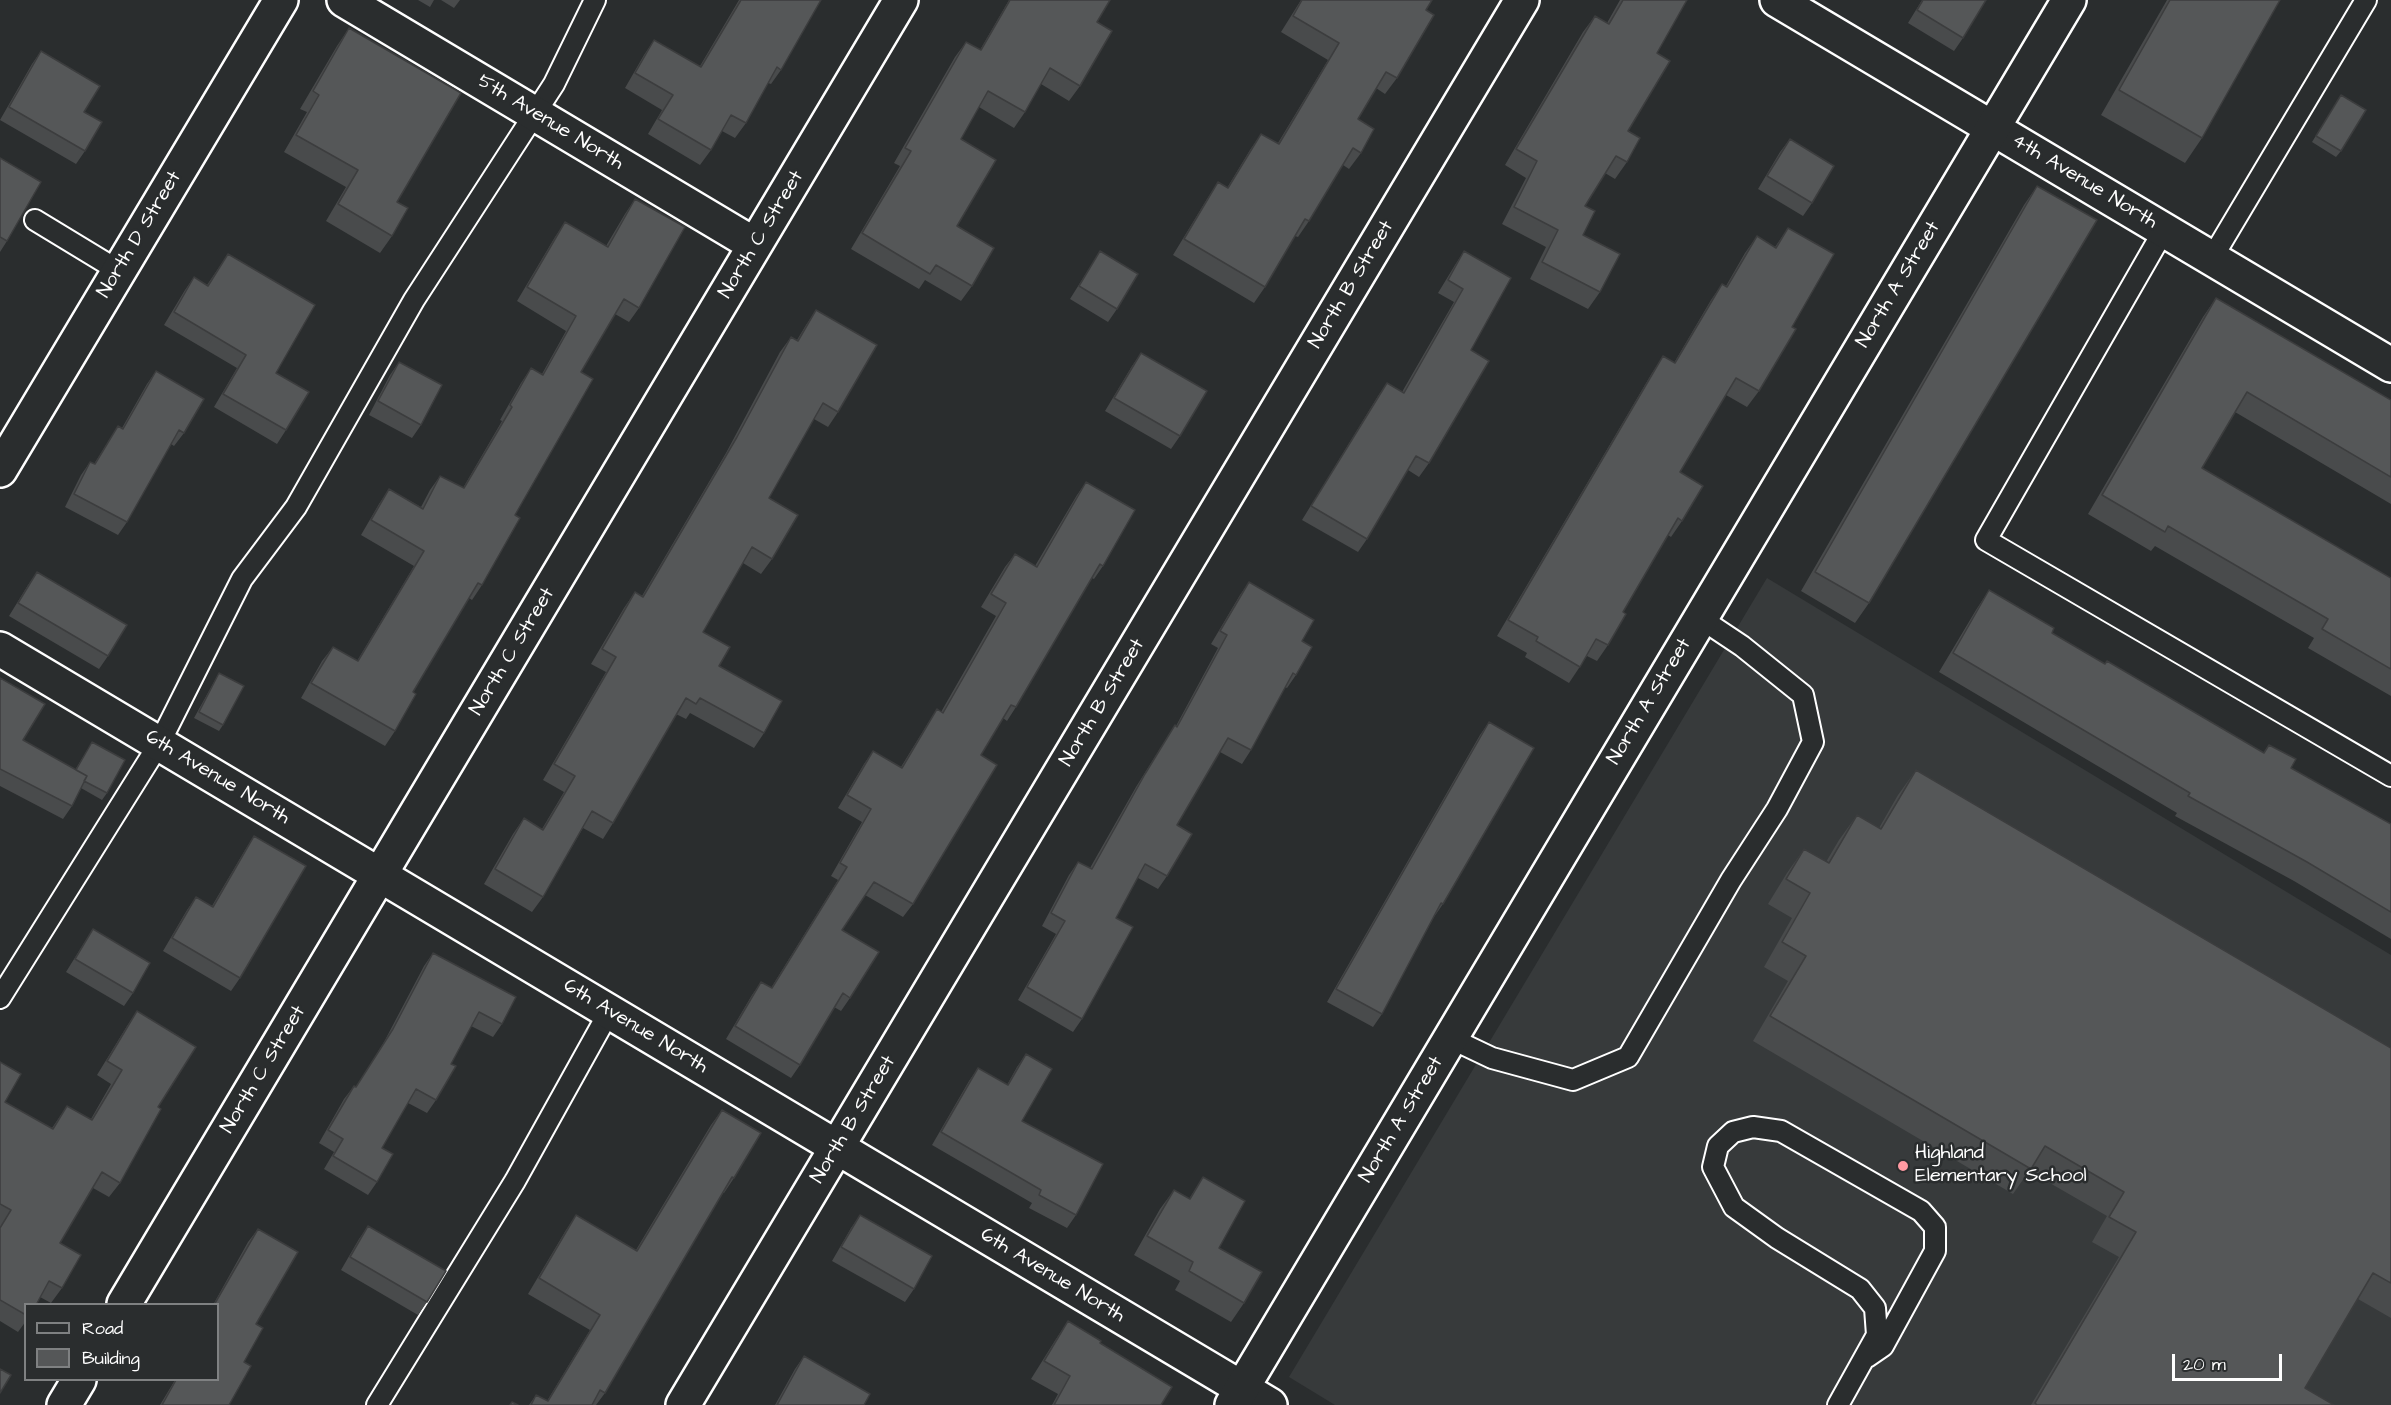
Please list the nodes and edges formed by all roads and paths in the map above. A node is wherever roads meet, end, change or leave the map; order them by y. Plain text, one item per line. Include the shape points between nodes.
1 (281, 0) edge
2 (344, 0) edge
3 (595, 0) edge
4 (901, 0) edge
5 (1522, 0) edge
6 (1777, 0) edge
7 (2069, 0) edge
8 (2366, 0) edge
9 (535, 114) junction
10 (1992, 127) junction
11 (35, 220) edge
12 (2164, 230) junction
13 (755, 245) junction
14 (2212, 258) junction
15 (119, 271) junction
16 (2391, 365) edge
17 (0, 470) edge
18 (1700, 618) junction
19 (0, 649) edge
20 (159, 744) junction
21 (2391, 777) edge
22 (380, 875) junction
23 (0, 998) edge
24 (609, 1012) junction
25 (1450, 1038) junction
26 (837, 1148) junction
27 (125, 1303) edge
28 (1867, 1357) junction
29 (78, 1381) edge
30 (1237, 1397) edge
31 (64, 1405) edge
32 (377, 1405) edge
33 (683, 1405) edge
34 (1270, 1405) edge
35 (1838, 1405) edge

1 - 15 street, North D Street
2 - 9 street, 5th Avenue North
3 - 9 lane
4 - 13 street, North C Street
5 - 26 street, North B Street
6 - 10 street, 4th Avenue North
7 - 10 street, North A Street
8 - 14 lane
9 - 13 street, 5th Avenue North
9 - 20 lane via 414,300 296,507 242,579
10 - 12 street, 4th Avenue North
10 - 18 street, North A Street
11 - 15 lane
12 - 14 street, 4th Avenue North
12 - 21 lane via 1986,540
13 - 22 street, North C Street
14 - 16 street, 4th Avenue North
15 - 17 street, North D Street
18 - 25 street, North A Street
18 - 25 lane via 1803,695 1814,742 1777,809 1628,1057 1573,1080 1491,1058
19 - 20 street, 6th Avenue North
20 - 22 street, 6th Avenue North
20 - 23 lane
22 - 24 street, 6th Avenue North
22 - 27 street, North C Street
24 - 26 street, 6th Avenue North
24 - 32 lane via 514,1181
25 - 30 street, North A Street
26 - 30 street, 6th Avenue North
26 - 33 street, North B Street
28 - 28 lane via 1883,1346 1935,1251 1935,1227 1921,1211 1781,1131 1753,1127 1733,1132 1718,1146 1713,1167 1728,1197 1734,1207 1777,1238 1860,1289 1875,1308 1877,1335
28 - 35 lane
29 - 31 street
30 - 34 street, 6th Avenue North

